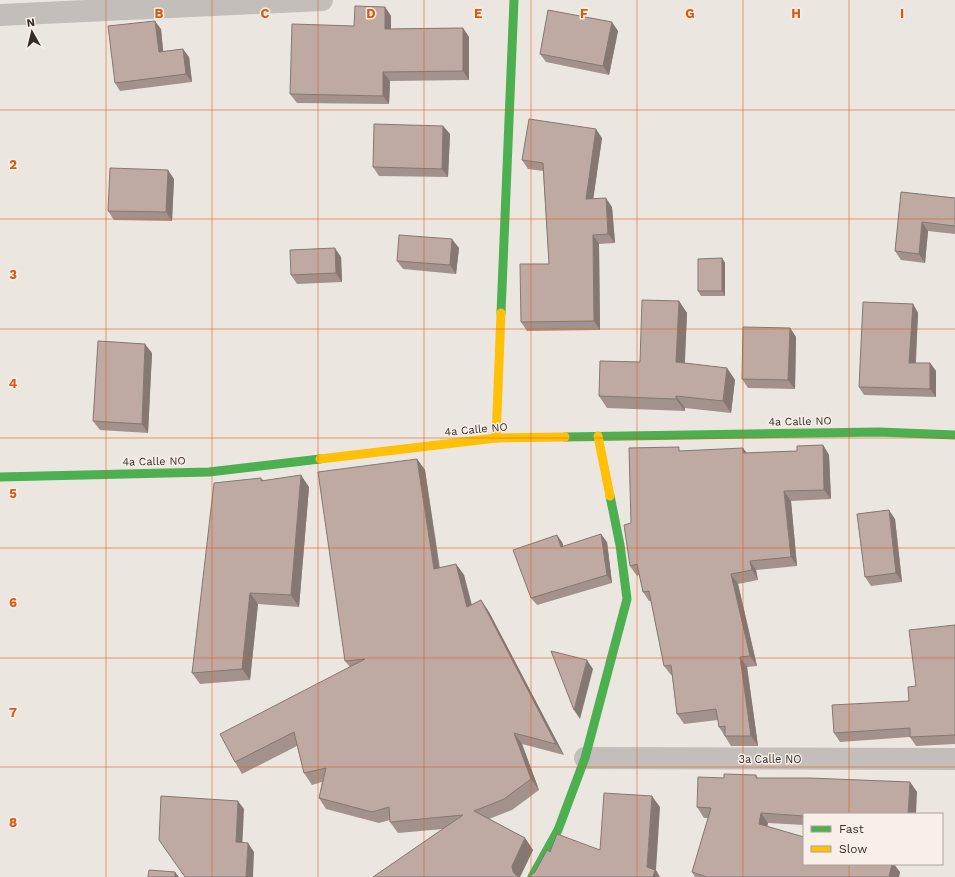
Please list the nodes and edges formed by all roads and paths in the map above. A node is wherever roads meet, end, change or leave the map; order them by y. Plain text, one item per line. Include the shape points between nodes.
1 (322, 0) edge
2 (514, 0) edge
3 (0, 15) edge
4 (955, 435) edge
5 (598, 436) junction
6 (496, 438) junction
7 (0, 477) edge
8 (585, 758) junction
9 (955, 759) edge
10 (532, 877) edge

1 - 3 street
2 - 6 street
4 - 5 street, 4a Calle NO via 879,432
5 - 6 street, 4a Calle NO
5 - 8 street via 620,545 627,599
6 - 7 street, 4a Calle NO via 209,472
8 - 9 street, 3a Calle NO
8 - 10 street via 558,830

